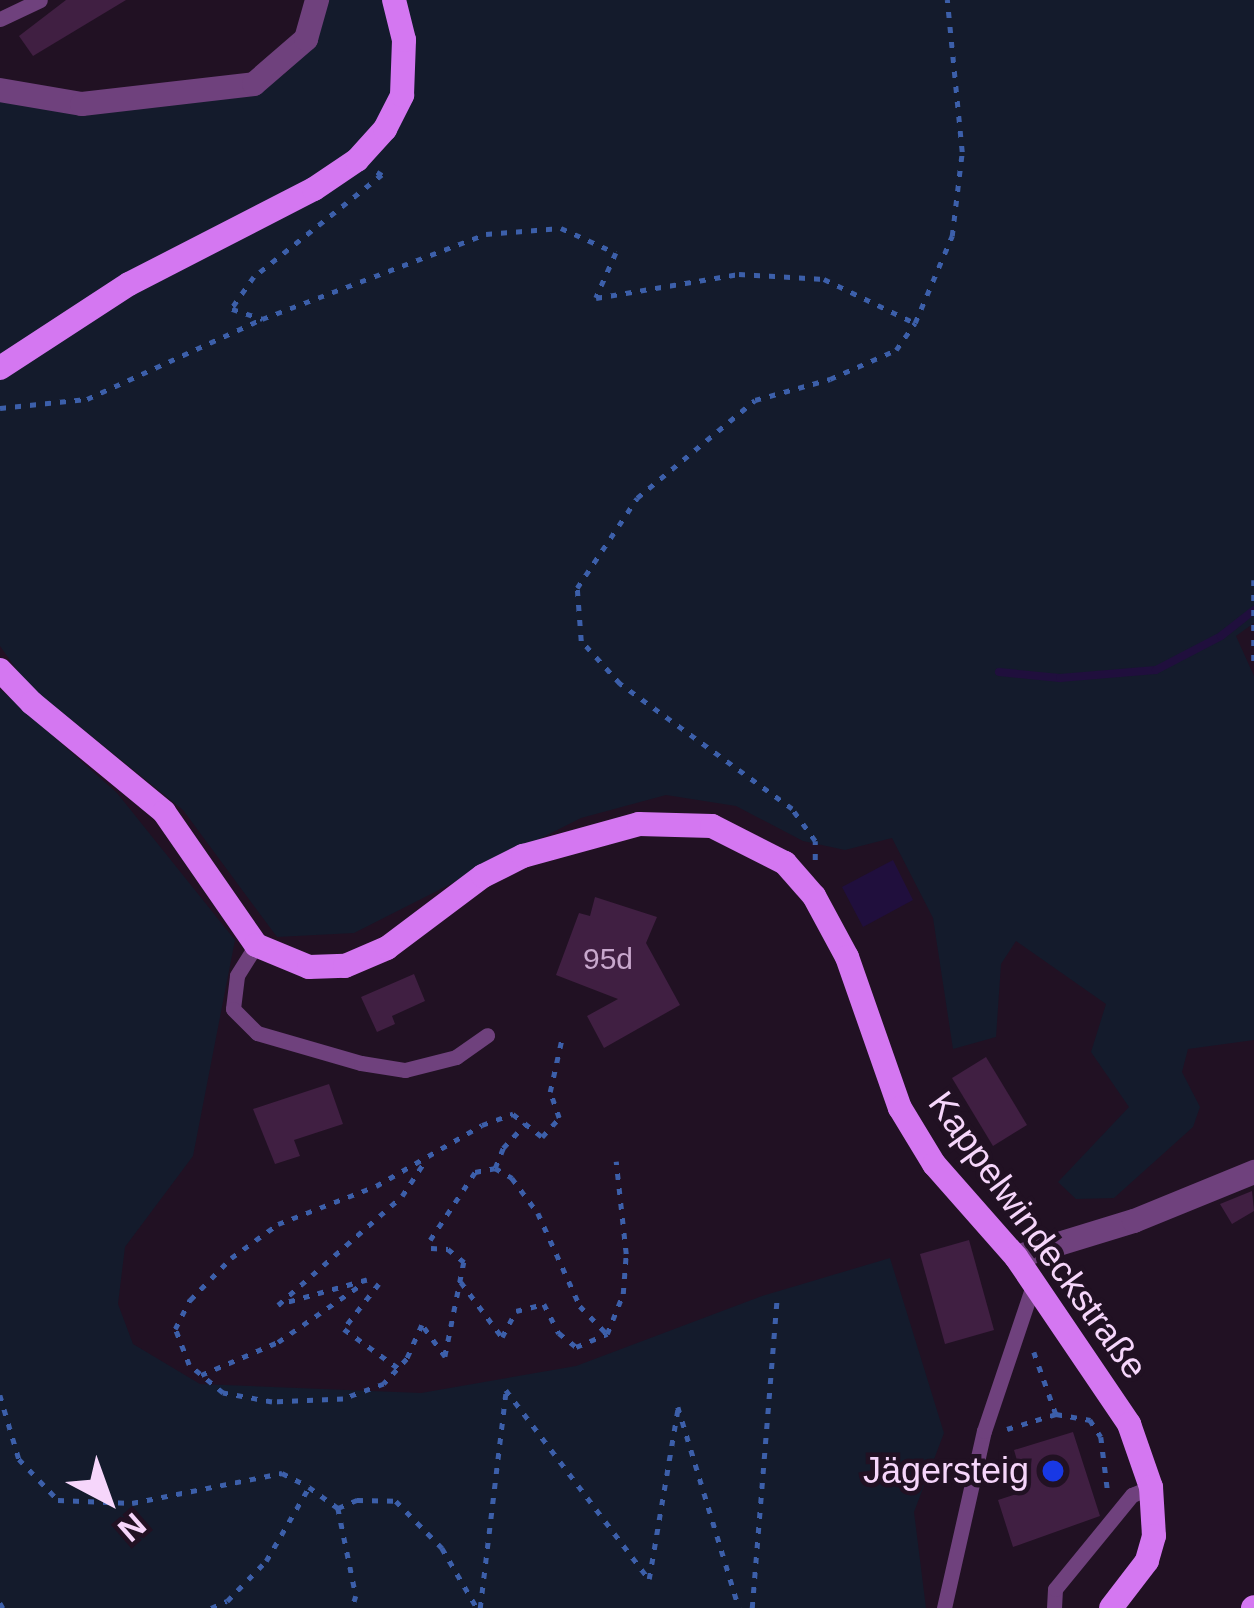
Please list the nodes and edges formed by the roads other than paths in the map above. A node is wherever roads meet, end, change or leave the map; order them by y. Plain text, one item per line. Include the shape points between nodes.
1 (40, 0) edge
2 (316, 0) edge
3 (394, 0) edge
4 (0, 19) edge
5 (0, 90) edge
6 (0, 368) edge
7 (0, 670) edge
8 (256, 945) junction
9 (487, 1035) dead end
10 (1254, 1172) edge
11 (1016, 1257) junction
12 (1034, 1282) junction
13 (1151, 1487) junction
14 (944, 1608) edge
15 (1054, 1608) edge
16 (1111, 1608) edge

1 - 4 lane
2 - 5 street via 306,39 254,84 82,104
3 - 6 street via 404,40 401,95 357,160 129,284
7 - 8 street via 164,812
8 - 9 lane via 237,976 233,1009 257,1033 405,1070 456,1058
8 - 11 street, Kappelwindeckstraße via 309,967 345,966 387,948 523,856 639,824 730,833 785,863 814,896 848,957 900,1108 934,1164
10 - 11 street
11 - 12 street, Kappelwindeckstraße
12 - 13 street, Kappelwindeckstraße via 1129,1424
12 - 14 lane via 984,1431
13 - 15 lane via 1132,1495 1055,1589
13 - 16 street, Kappelwindeckstraße via 1147,1561

